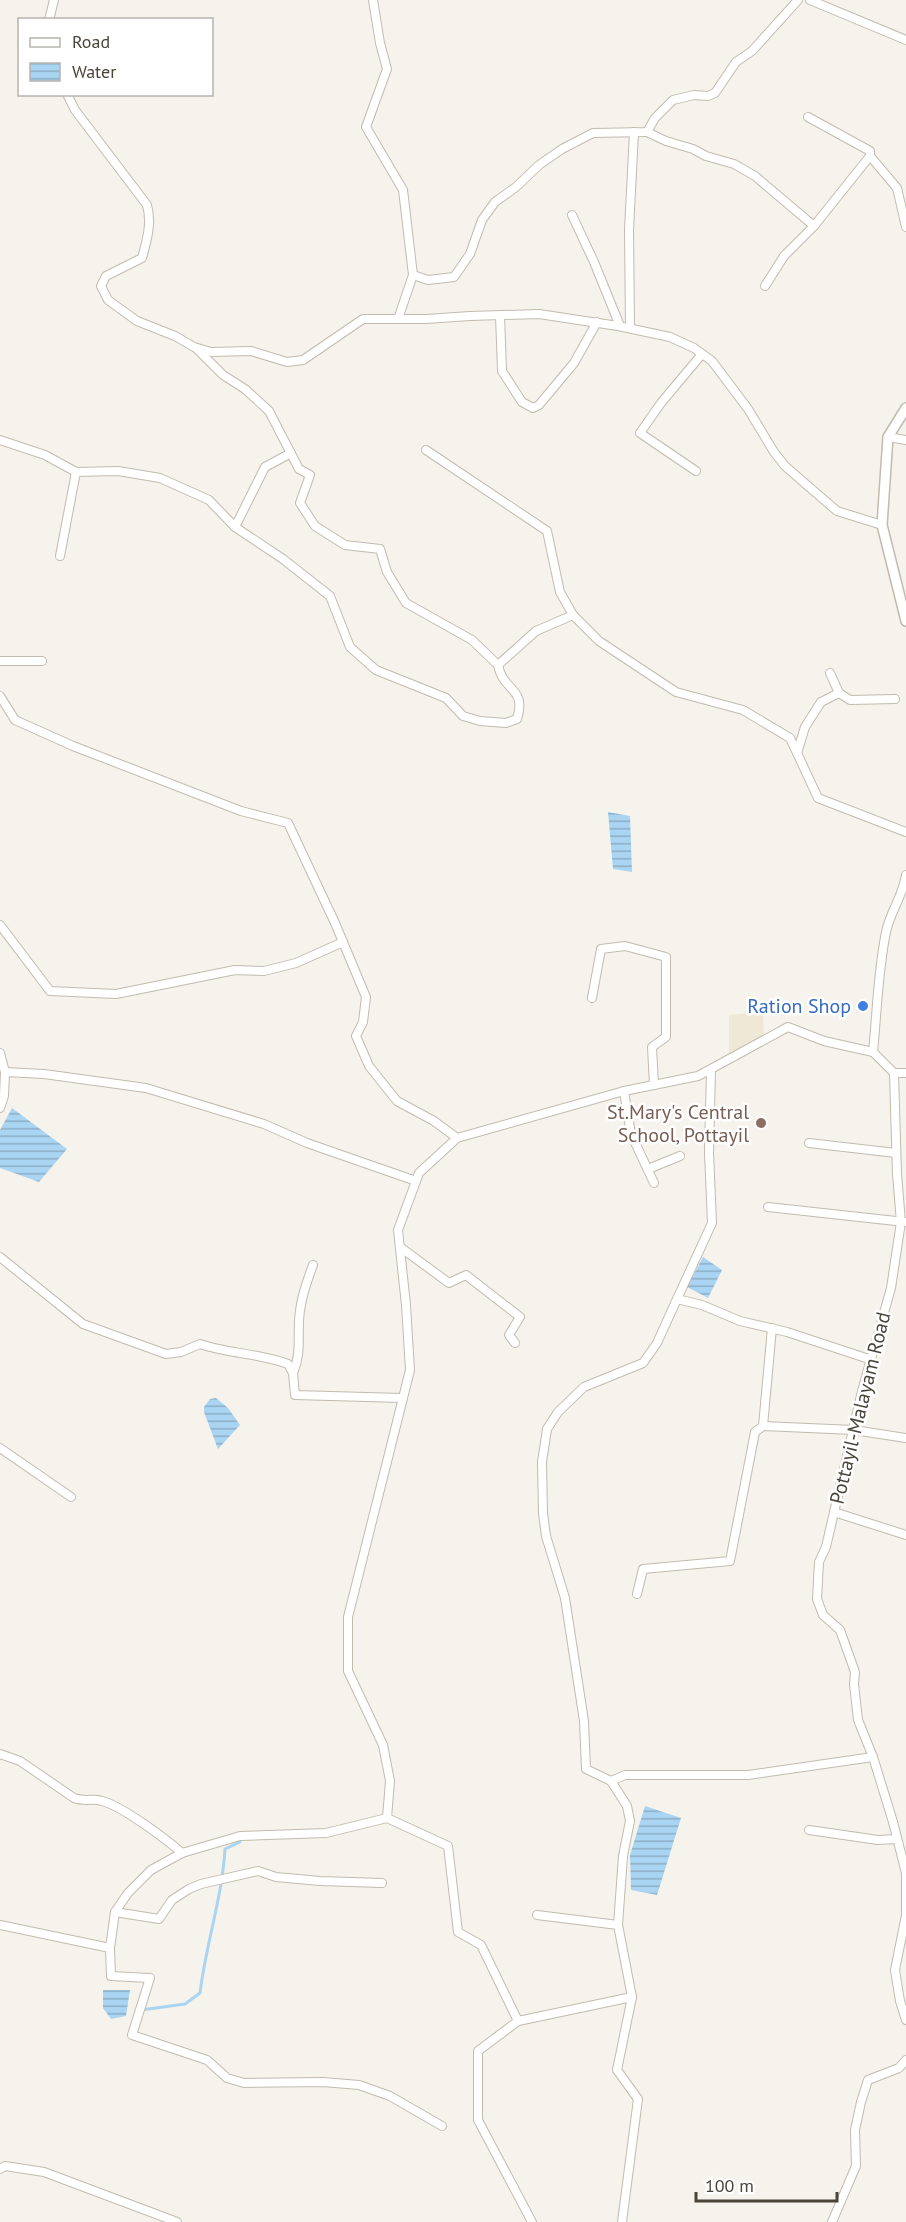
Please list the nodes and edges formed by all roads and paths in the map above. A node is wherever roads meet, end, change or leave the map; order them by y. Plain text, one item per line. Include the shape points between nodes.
1 (54, 0) edge
2 (373, 0) edge
3 (798, 0) edge
4 (810, 0) edge
5 (50, 18) edge
6 (906, 40) edge
7 (68, 96) edge
8 (808, 117) dead end
9 (634, 132) junction
10 (647, 132) junction
11 (870, 156) junction
12 (572, 215) dead end
13 (814, 226) junction
14 (906, 227) edge
15 (413, 275) junction
16 (765, 286) dead end
17 (500, 315) junction
18 (398, 319) junction
19 (597, 322) junction
20 (621, 326) junction
21 (630, 328) junction
22 (194, 347) junction
23 (702, 354) junction
24 (906, 408) edge
25 (888, 436) junction
26 (0, 440) edge
27 (906, 440) edge
28 (426, 450) dead end
29 (291, 453) junction
30 (696, 471) dead end
31 (76, 472) junction
32 (882, 525) junction
33 (235, 527) junction
34 (60, 556) dead end
35 (902, 590) edge
36 (573, 615) junction
37 (906, 621) edge
38 (42, 661) dead end
39 (0, 662) edge
40 (498, 665) junction
41 (830, 673) dead end
42 (839, 693) junction
43 (0, 696) edge
44 (895, 699) dead end
45 (797, 753) junction
46 (906, 832) edge
47 (906, 876) edge
48 (905, 889) edge
49 (0, 926) edge
50 (343, 942) junction
51 (592, 998) dead end
52 (873, 1052) junction
53 (0, 1053) edge
54 (711, 1068) junction
55 (5, 1072) junction
56 (894, 1073) junction
57 (906, 1073) edge
58 (654, 1084) junction
59 (624, 1091) junction
60 (0, 1108) edge
61 (457, 1138) junction
62 (809, 1143) dead end
63 (896, 1153) junction
64 (681, 1156) dead end
65 (648, 1169) junction
66 (416, 1180) junction
67 (654, 1183) dead end
68 (768, 1208) dead end
69 (904, 1222) edge
70 (400, 1247) junction
71 (0, 1257) edge
72 (313, 1265) dead end
73 (677, 1299) junction
74 (772, 1328) junction
75 (516, 1342) dead end
76 (872, 1360) junction
77 (293, 1373) junction
78 (402, 1398) junction
79 (763, 1426) junction
80 (854, 1430) junction
81 (906, 1438) edge
82 (0, 1448) edge
83 (71, 1497) dead end
84 (834, 1512) junction
85 (906, 1535) edge
86 (637, 1594) dead end
87 (0, 1754) edge
88 (873, 1757) junction
89 (611, 1781) junction
90 (387, 1818) junction
91 (809, 1830) dead end
92 (897, 1839) junction
93 (182, 1853) junction
94 (382, 1883) dead end
95 (115, 1912) junction
96 (537, 1915) dead end
97 (0, 1925) edge
98 (618, 1925) junction
99 (110, 1948) junction
100 (632, 1997) junction
101 (906, 2020) edge
102 (518, 2021) junction
103 (906, 2060) edge
104 (442, 2126) dead end
105 (0, 2169) edge
106 (177, 2222) edge
107 (532, 2222) edge
108 (622, 2222) edge
109 (832, 2222) edge

1 - 5 street
2 - 15 street via 387,69 366,128 403,190
3 - 10 street via 752,51 736,62 715,93 673,100
4 - 6 street
7 - 22 street via 149,213 142,258 106,276 101,286 108,300 137,321
8 - 11 street via 870,151
9 - 10 street
9 - 15 street via 594,133 562,149 495,202 482,220 470,254 454,277 428,280
9 - 21 street
10 - 13 street via 734,164
11 - 13 street
11 - 14 street via 897,188
12 - 20 street
13 - 16 street via 784,256
15 - 18 street
17 - 18 street
17 - 19 street via 539,314
17 - 19 street via 502,371 522,402 533,408 574,363
18 - 22 street via 363,319 303,360 287,362 251,351 211,352
19 - 20 street
20 - 21 street
21 - 23 street via 670,337
22 - 29 street via 269,411
23 - 30 street via 640,433
23 - 32 street via 734,390 785,466 837,511
24 - 25 street
25 - 27 street
25 - 32 street
26 - 31 street via 45,455
28 - 36 street via 547,531 560,592
29 - 33 street via 266,467
29 - 40 street via 299,469 309,475 300,503 315,526 345,545 380,549 387,572 406,603 472,639
31 - 33 street via 118,471 160,478 208,500
31 - 34 street
32 - 35 street
33 - 40 street via 330,596 350,647 376,670 446,698 463,716 506,723 517,719 521,705 499,673
35 - 37 street
36 - 40 street via 536,631
36 - 45 street via 599,641 676,692 742,710 790,738
38 - 39 street
41 - 42 street
42 - 44 street via 850,700
42 - 45 street via 821,702 805,727
43 - 50 street via 15,720 241,811 288,824
45 - 46 street via 818,798
47 - 48 street
48 - 52 street via 886,930
49 - 50 street via 50,991 116,994 224,972 264,971 296,963
50 - 61 street via 366,997 363,1022 356,1036 369,1066 397,1101 434,1120
51 - 58 street via 601,949 625,946 666,957 666,1037 652,1047
52 - 54 street via 824,1041 788,1027
52 - 56 street
53 - 55 street
54 - 58 street via 698,1076
54 - 73 street via 712,1223
55 - 60 street
55 - 66 street via 146,1088 264,1124
56 - 57 street
56 - 63 street, Pottayil-Malayam Road
58 - 59 street
59 - 61 street
59 - 65 street via 631,1134
61 - 66 street
62 - 63 street
63 - 69 street, Pottayil-Malayam Road
64 - 65 street
65 - 67 street
66 - 70 street via 398,1230
68 - 69 street
69 - 76 street, Pottayil-Malayam Road
70 - 75 street via 449,1283 466,1275 520,1317 509,1335
70 - 78 street via 410,1370
71 - 77 street via 83,1324 166,1354 200,1344 274,1359 288,1364
72 - 77 street via 303,1295 299,1359
73 - 74 street
73 - 89 street via 643,1363 584,1387 558,1413 548,1429 542,1462 546,1536 565,1598 584,1721 586,1769
74 - 76 street
74 - 79 street
76 - 80 street, Pottayil-Malayam Road
77 - 78 street via 295,1395
78 - 90 street via 348,1617 348,1671 383,1745 390,1781
79 - 80 street
79 - 86 street via 755,1432 730,1561 643,1569
80 - 81 street
80 - 84 street, Pottayil-Malayam Road
82 - 83 street
84 - 85 street
84 - 88 street, Pottayil-Malayam Road via 819,1562 817,1599 823,1615 840,1630 848,1651 855,1672 858,1720
87 - 93 street via 20,1761 74,1798 84,1802 101,1800 114,1806
88 - 89 street via 773,1773 625,1775
88 - 92 street, Pottayil-Malayam Road
89 - 98 street via 627,1806 630,1821
90 - 93 street via 326,1833 240,1836
90 - 102 street via 448,1846 458,1932 481,1945
91 - 92 street
92 - 101 street, Pottayil-Malayam Road via 906,1874 906,1915 895,1970
93 - 95 street via 151,1870
94 - 95 street via 276,1877 258,1871 195,1887 172,1900 159,1919
95 - 99 street
96 - 98 street
97 - 99 street
98 - 100 street
99 - 104 street via 111,1976 150,1977 132,2035 207,2060 227,2078 244,2083 358,2085 390,2096
100 - 102 street
100 - 108 street via 617,2070 638,2099
102 - 107 street via 478,2051 478,2120
103 - 109 street via 899,2068 868,2080 855,2130 856,2166
105 - 106 street via 5,2166 44,2172

